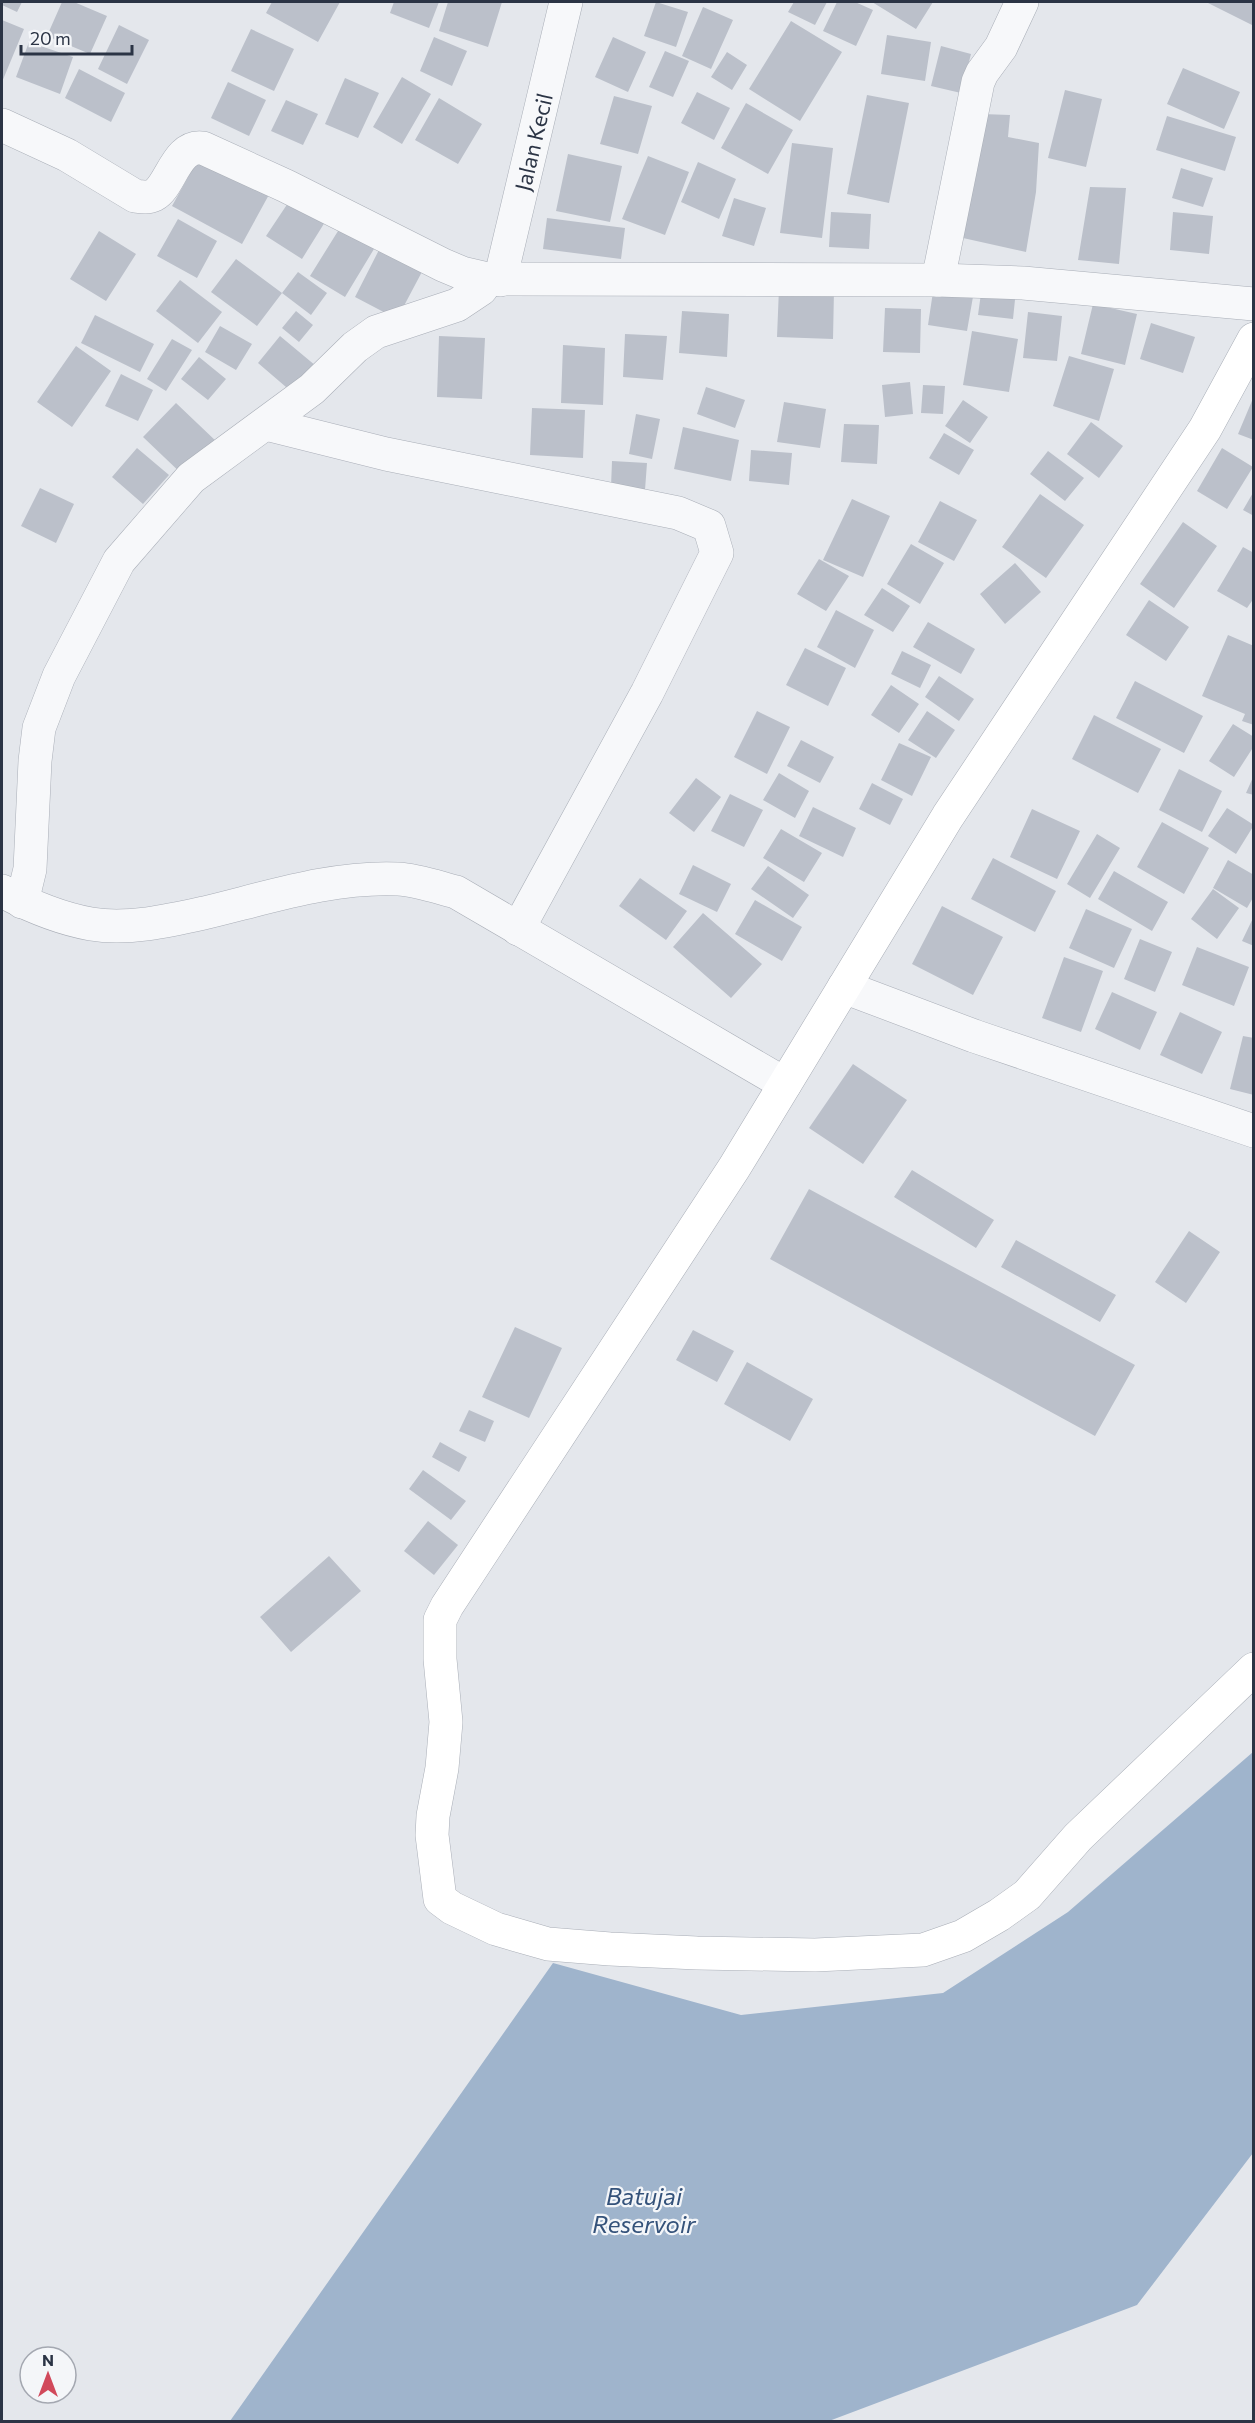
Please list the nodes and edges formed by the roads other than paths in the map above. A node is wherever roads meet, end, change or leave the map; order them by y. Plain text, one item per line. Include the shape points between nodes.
1 (566, 2) edge
2 (1022, 2) edge
3 (2, 125) edge
4 (938, 279) junction
5 (494, 280) junction
6 (1254, 304) edge
7 (1254, 339) edge
8 (266, 424) junction
9 (12, 896) edge
10 (518, 929) junction
11 (844, 987) junction
12 (785, 1084) junction
13 (1254, 1131) edge
14 (1254, 1669) edge

1 - 5 street, Jalan Kecil
2 - 4 street via 1001,47 978,82
3 - 5 street via 67,155 135,196 159,191 186,151 203,148 443,265
4 - 5 street
4 - 6 street
5 - 8 street via 457,305 369,337
7 - 11 street via 1205,429 948,816
8 - 9 street via 191,478 119,561 59,676 39,728 30,869
8 - 10 street via 386,454 678,513 709,526 717,553 647,693
9 - 10 street via 59,917 123,926 177,919 348,881 399,879 456,892
10 - 12 street
11 - 12 street
11 - 13 street via 974,1036
12 - 14 street via 734,1168 465,1575 440,1620 445,1738 432,1835 440,1899 496,1929 548,1944 815,1955 923,1950 963,1936 1027,1895 1078,1837

